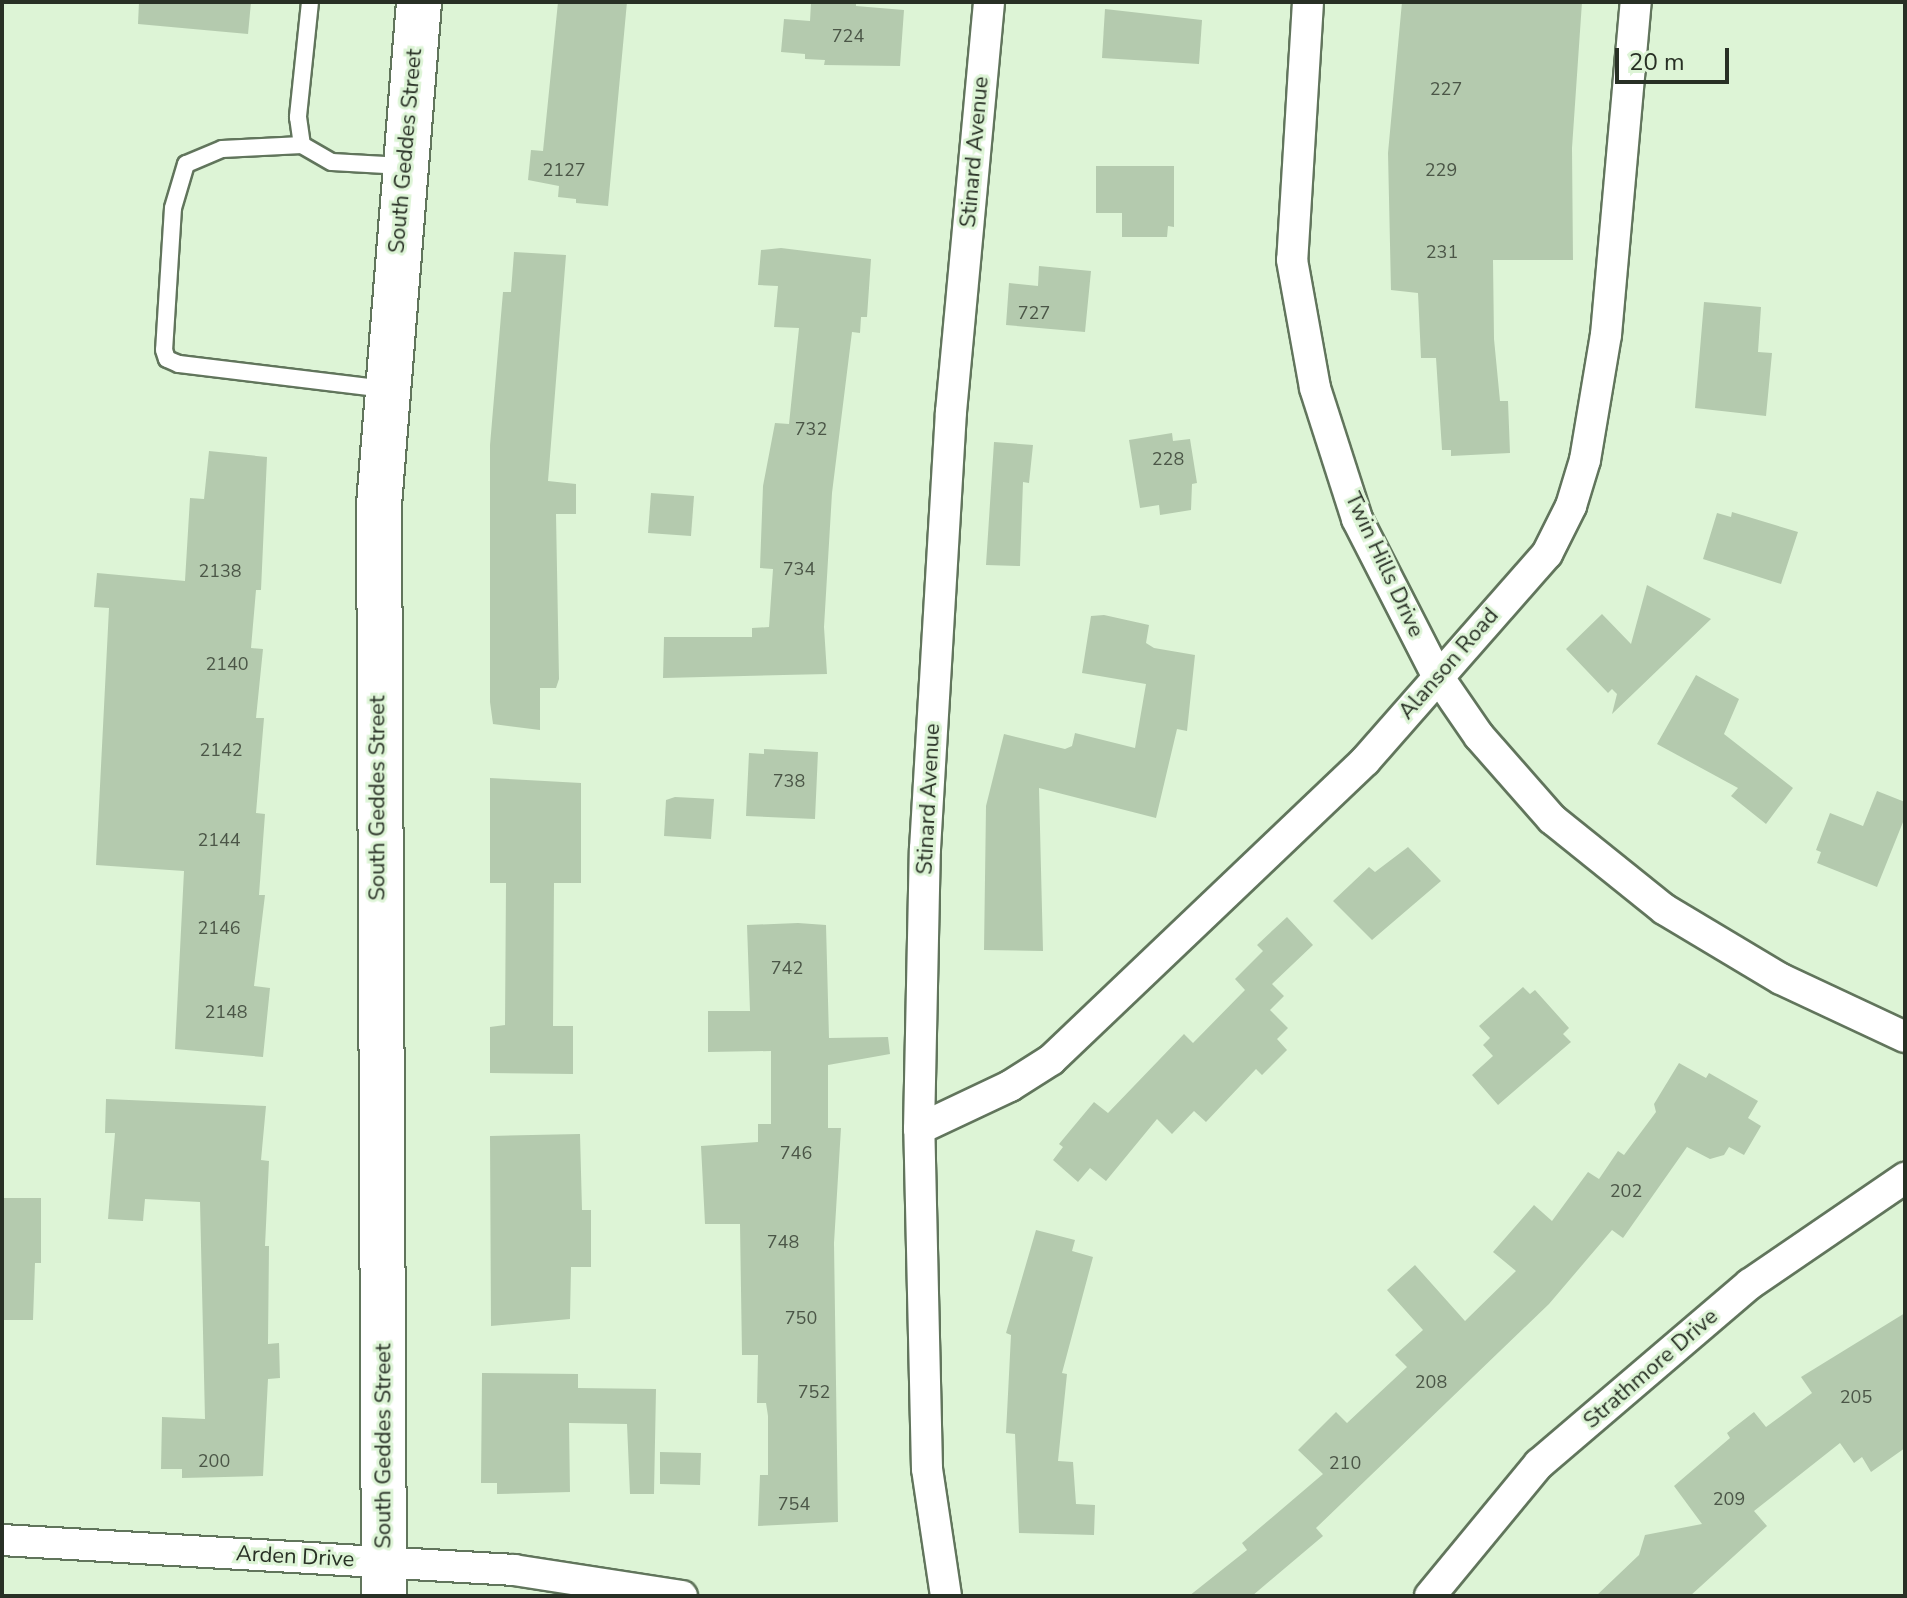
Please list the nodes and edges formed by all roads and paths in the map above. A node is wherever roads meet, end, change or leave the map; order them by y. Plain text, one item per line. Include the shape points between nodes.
1 (310, 2) edge
2 (419, 2) edge
3 (989, 2) edge
4 (1308, 2) edge
5 (1636, 2) edge
6 (302, 145) junction
7 (405, 166) junction
8 (385, 389) junction
9 (1437, 675) junction
10 (1905, 1037) edge
11 (919, 1129) junction
12 (1905, 1178) edge
13 (2, 1540) edge
14 (384, 1579) edge
15 (682, 1596) edge
16 (946, 1596) edge
17 (1430, 1596) edge

1 - 6 lane via 298,127
2 - 7 main road, South Geddes Street
3 - 11 street, Stinard Avenue via 951,412 925,849
4 - 9 street, Twin Hills Drive via 1292,260 1315,388 1357,519
5 - 9 street, Alanson Road via 1606,335 1585,460 1547,554
6 - 7 lane via 332,162
6 - 8 lane via 222,149 186,164 173,208 167,359
7 - 8 main road, South Geddes Street
8 - 14 main road, South Geddes Street via 377,775
9 - 10 street, Twin Hills Drive via 1479,736 1552,819 1664,909 1781,979
9 - 11 street, Alanson Road via 1365,761 1051,1060
11 - 16 street, Stinard Avenue via 927,1469
12 - 17 street, Strathmore Drive via 1750,1284 1539,1464
13 - 14 street, Arden Drive
14 - 15 street, Arden Drive via 514,1570

